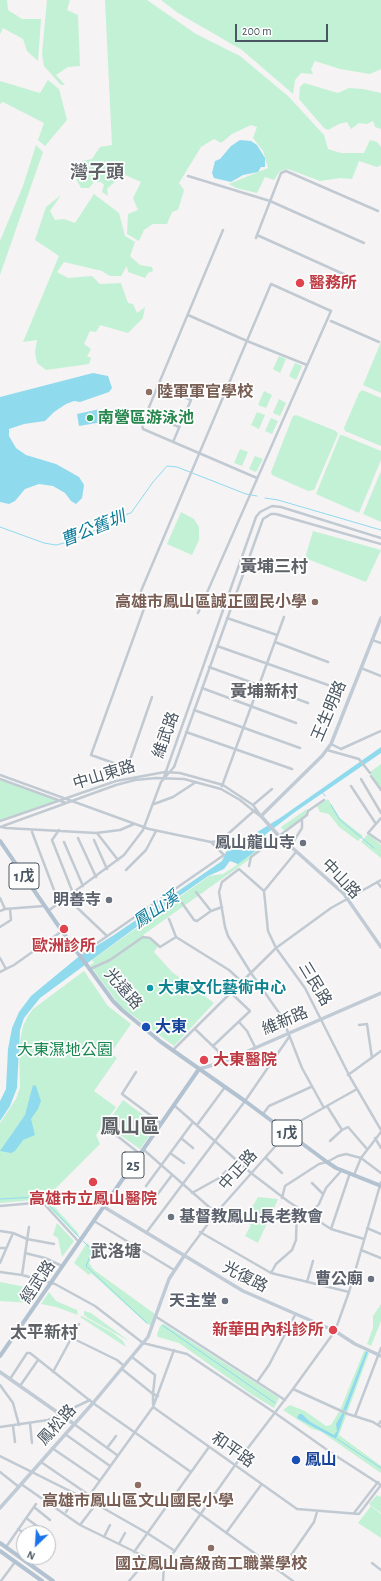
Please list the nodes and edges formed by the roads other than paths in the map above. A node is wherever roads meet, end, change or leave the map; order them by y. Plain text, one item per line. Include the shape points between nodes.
1 (188, 176) dead end
2 (270, 201) junction
3 (378, 211) dead end
4 (223, 230) dead end
5 (364, 243) dead end
6 (350, 277) dead end
7 (188, 314) junction
8 (331, 321) dead end
9 (247, 341) junction
10 (379, 342) dead end
11 (307, 365) junction
12 (157, 385) junction
13 (146, 413) junction
14 (179, 427) junction
15 (173, 442) junction
16 (199, 453) junction
17 (257, 478) junction
18 (381, 538) edge
19 (381, 544) edge
20 (141, 592) dead end
21 (149, 595) dead end
22 (198, 613) dead end
23 (284, 617) dead end
24 (227, 618) junction
25 (381, 618) edge
26 (277, 635) junction
27 (372, 639) junction
28 (275, 642) junction
29 (381, 643) edge
30 (217, 646) junction
31 (328, 662) dead end
32 (267, 664) junction
33 (209, 667) junction
34 (360, 668) junction
35 (381, 676) edge
36 (259, 685) junction
37 (328, 686) dead end
38 (202, 688) junction
39 (152, 697) dead end
40 (308, 703) dead end
41 (251, 706) junction
42 (194, 710) junction
43 (296, 723) dead end
44 (244, 727) junction
45 (381, 731) edge
46 (186, 732) junction
47 (331, 744) junction
48 (300, 748) dead end
49 (235, 750) junction
50 (327, 750) junction
51 (292, 769) dead end
52 (165, 772) junction
53 (171, 772) junction
54 (0, 775) edge
55 (164, 778) junction
56 (0, 779) edge
57 (360, 779) dead end
58 (197, 782) junction
59 (223, 785) junction
60 (351, 786) dead end
61 (221, 789) junction
62 (272, 789) dead end
63 (381, 790) edge
64 (66, 799) junction
65 (324, 800) dead end
66 (59, 801) junction
67 (73, 802) junction
68 (66, 804) junction
69 (154, 804) junction
70 (253, 805) junction
71 (256, 809) junction
72 (253, 812) junction
73 (381, 813) edge
74 (261, 816) junction
75 (381, 818) edge
76 (302, 819) junction
77 (0, 821) edge
78 (134, 824) junction
79 (376, 824) junction
80 (1, 827) edge
81 (145, 827) junction
82 (60, 830) junction
83 (156, 831) junction
84 (32, 832) dead end
85 (96, 832) junction
86 (278, 835) junction
87 (78, 838) dead end
88 (94, 840) dead end
89 (0, 841) edge
90 (64, 842) dead end
91 (211, 842) junction
92 (381, 842) edge
93 (290, 847) junction
94 (296, 852) junction
95 (118, 860) junction
96 (249, 866) dead end
97 (107, 869) junction
98 (126, 870) dead end
99 (96, 877) junction
100 (381, 880) edge
101 (377, 882) junction
102 (83, 886) junction
103 (381, 888) edge
104 (264, 891) junction
105 (196, 892) dead end
106 (73, 893) junction
107 (0, 898) edge
108 (67, 898) junction
109 (347, 899) junction
110 (59, 903) junction
111 (182, 903) dead end
112 (44, 906) junction
113 (222, 907) junction
114 (6, 909) junction
115 (10, 909) junction
116 (0, 911) edge
117 (48, 911) junction
118 (210, 911) junction
119 (169, 918) dead end
120 (0, 928) edge
121 (62, 931) junction
122 (107, 936) junction
123 (176, 937) junction
124 (381, 947) edge
125 (276, 948) junction
126 (81, 955) junction
127 (0, 958) edge
128 (89, 967) junction
129 (6, 969) junction
130 (0, 972) edge
131 (251, 973) junction
132 (242, 982) junction
133 (231, 993) junction
134 (381, 993) edge
135 (321, 1018) junction
136 (239, 1022) junction
137 (359, 1025) dead end
138 (195, 1029) junction
139 (288, 1032) junction
140 (289, 1037) junction
141 (213, 1046) junction
142 (255, 1047) junction
143 (173, 1050) junction
144 (381, 1051) edge
145 (372, 1058) junction
146 (223, 1062) junction
147 (199, 1070) junction
148 (136, 1072) dead end
149 (348, 1075) junction
150 (225, 1087) junction
151 (312, 1087) junction
152 (357, 1089) junction
153 (245, 1100) junction
154 (175, 1106) junction
155 (326, 1107) junction
156 (263, 1114) junction
157 (193, 1122) junction
158 (162, 1124) junction
159 (197, 1125) junction
160 (106, 1127) dead end
161 (342, 1130) junction
162 (381, 1131) edge
163 (287, 1133) junction
164 (181, 1138) junction
165 (374, 1138) junction
166 (215, 1140) junction
167 (330, 1141) dead end
168 (194, 1148) dead end
169 (381, 1148) edge
170 (367, 1149) junction
171 (144, 1150) junction
172 (170, 1153) junction
173 (141, 1155) junction
174 (266, 1158) junction
175 (361, 1158) junction
176 (238, 1160) junction
177 (327, 1162) junction
178 (184, 1163) dead end
179 (161, 1165) junction
180 (342, 1170) junction
181 (252, 1173) junction
182 (282, 1173) dead end
183 (381, 1173) edge
184 (352, 1174) junction
185 (172, 1175) junction
186 (312, 1183) dead end
187 (182, 1184) junction
188 (381, 1184) edge
189 (146, 1186) dead end
190 (192, 1193) junction
191 (323, 1194) junction
192 (157, 1195) dead end
193 (282, 1198) junction
194 (0, 1206) edge
195 (104, 1207) junction
196 (297, 1208) junction
197 (216, 1213) junction
198 (310, 1214) junction
199 (94, 1221) junction
200 (29, 1227) dead end
201 (367, 1228) junction
202 (331, 1229) junction
203 (0, 1231) edge
204 (146, 1232) junction
205 (200, 1232) junction
206 (13, 1233) junction
207 (381, 1234) edge
208 (364, 1239) junction
209 (27, 1240) junction
210 (80, 1240) junction
211 (54, 1244) dead end
212 (0, 1248) edge
213 (6, 1248) junction
214 (361, 1250) junction
215 (25, 1253) junction
216 (184, 1256) junction
217 (381, 1258) edge
218 (314, 1261) dead end
219 (0, 1263) edge
220 (63, 1267) junction
221 (174, 1270) junction
222 (0, 1272) edge
223 (272, 1273) junction
224 (22, 1275) junction
225 (52, 1282) junction
226 (307, 1282) junction
227 (349, 1292) junction
228 (295, 1315) junction
229 (156, 1316) junction
230 (79, 1324) dead end
231 (335, 1331) junction
232 (72, 1338) junction
233 (143, 1343) junction
234 (381, 1348) edge
235 (174, 1350) junction
236 (0, 1356) edge
237 (380, 1356) edge
238 (132, 1357) junction
239 (38, 1360) junction
240 (123, 1368) junction
241 (0, 1372) edge
242 (54, 1372) junction
243 (10, 1379) junction
244 (257, 1382) junction
245 (0, 1384) edge
246 (20, 1386) junction
247 (293, 1389) junction
248 (153, 1394) junction
249 (158, 1396) junction
250 (285, 1400) junction
251 (91, 1401) junction
252 (153, 1407) junction
253 (275, 1413) junction
254 (61, 1414) junction
255 (355, 1416) junction
256 (381, 1421) edge
257 (30, 1423) junction
258 (74, 1424) junction
259 (19, 1425) junction
260 (13, 1426) junction
261 (380, 1426) edge
262 (0, 1427) edge
263 (134, 1431) junction
264 (65, 1434) junction
265 (116, 1436) dead end
266 (15, 1442) dead end
267 (32, 1443) dead end
268 (209, 1447) junction
269 (52, 1448) junction
270 (107, 1448) junction
271 (117, 1455) junction
272 (0, 1456) edge
273 (41, 1462) junction
274 (235, 1465) junction
275 (110, 1466) junction
276 (0, 1472) edge
277 (33, 1472) junction
278 (191, 1472) junction
279 (99, 1480) junction
280 (380, 1482) edge
281 (262, 1485) junction
282 (381, 1485) edge
283 (20, 1486) junction
284 (76, 1494) junction
285 (88, 1495) junction
286 (174, 1495) junction
287 (86, 1500) junction
288 (96, 1504) junction
289 (0, 1508) edge
290 (66, 1512) dead end
291 (317, 1512) junction
292 (200, 1514) junction
293 (353, 1514) junction
294 (26, 1518) junction
295 (50, 1520) dead end
296 (110, 1524) dead end
297 (21, 1525) edge
298 (35, 1525) edge
299 (80, 1525) junction
300 (16, 1532) edge
301 (125, 1533) dead end
302 (147, 1533) junction
303 (226, 1533) junction
304 (104, 1537) junction
305 (0, 1543) edge
306 (119, 1544) junction
307 (6, 1547) junction
308 (0, 1551) edge
309 (175, 1551) junction
310 (134, 1552) junction
311 (148, 1559) junction
312 (15, 1562) junction
313 (372, 1563) dead end
314 (164, 1566) junction
315 (381, 1570) edge
316 (280, 1571) junction
317 (2, 1580) edge
318 (8, 1581) edge
319 (42, 1581) edge
320 (53, 1581) edge
321 (129, 1581) edge
322 (163, 1581) edge
323 (293, 1581) edge

1 - 2 street
2 - 3 street via 281,173 286,171
2 - 5 street
2 - 6 street via 257,236
4 - 7 street
7 - 9 street
7 - 12 street
8 - 10 street
9 - 11 street
9 - 11 street via 271,284 331,311
9 - 16 street
11 - 17 street
12 - 13 street
12 - 14 street via 191,400
13 - 14 street
13 - 15 street via 143,429
14 - 15 street
15 - 16 street
16 - 17 street
16 - 20 street
17 - 22 street
18 - 52 street, 維武路 via 281,507 272,506 260,512 256,517
19 - 24 street, 維武路 via 271,514 262,519
21 - 39 street via 91,755 124,767 129,763
23 - 26 street
24 - 26 street
24 - 30 street, 維武路
25 - 27 street, 王生明路
26 - 28 street
27 - 29 street
27 - 34 street, 王生明路
28 - 31 street
28 - 32 street
30 - 32 street
30 - 33 street, 維武路
32 - 36 street
32 - 37 street
33 - 36 street
33 - 38 street, 維武路
34 - 35 street
34 - 47 street, 王生明路
36 - 40 street
36 - 41 street
38 - 41 street
38 - 42 street, 維武路
41 - 43 street
41 - 44 street
42 - 44 street
42 - 46 street, 維武路
44 - 48 street
44 - 49 street
45 - 47 street via 343,748
46 - 49 street
46 - 53 street, 維武路
47 - 50 street, 王生明路
49 - 51 street
49 - 59 street
50 - 63 street via 359,760
50 - 74 street, 王生明路
52 - 53 street, 中山東路
52 - 55 street, 維武路
52 - 64 street, 中山東路 via 116,780
53 - 55 street, 維武路
53 - 59 street, 中山東路
54 - 64 street
55 - 58 street, 中山東路
55 - 67 street, 中山東路 via 135,780
55 - 69 street
56 - 66 street
57 - 73 street
58 - 61 street, 中山東路
58 - 69 street via 173,797
59 - 61 street
59 - 70 street, 中山東路
60 - 79 street
61 - 72 street, 中山東路 via 240,800
62 - 70 street
64 - 66 street, 中山東路
64 - 67 street
65 - 76 street via 308,811
66 - 68 street
66 - 77 street, 中山東路
67 - 68 street, 中山東路
67 - 78 street
68 - 80 street, 中山東路
69 - 81 street
70 - 71 street, 中山東路
71 - 72 street
71 - 74 street, 中山東路
72 - 74 street, 中山東路
72 - 91 street via 220,841
74 - 86 street, 中山路
75 - 79 street
76 - 86 street
76 - 93 street via 302,828
78 - 81 street
78 - 85 street via 120,830
79 - 92 street via 368,833
80 - 82 street
81 - 83 street
81 - 95 street via 134,845
82 - 85 street
82 - 106 street via 52,840
83 - 91 street
83 - 98 street via 146,850
84 - 110 street
85 - 95 street
86 - 93 street, 中山路
86 - 96 street via 251,857
87 - 99 street
88 - 97 street
89 - 112 main road, 1戊
90 - 102 street
91 - 122 street via 224,855
93 - 94 street, 中山路
94 - 104 street
94 - 109 street, 中山路
95 - 97 street
97 - 99 street
99 - 102 street
100 - 101 street
101 - 103 street
101 - 109 street
102 - 106 street
104 - 113 street via 239,870 219,886
104 - 125 street, 三民路 via 268,931
105 - 118 street
106 - 108 street
107 - 114 street
108 - 110 street
108 - 122 street
109 - 124 street, 中山路
109 - 125 street
110 - 117 street
111 - 118 street via 195,921
112 - 115 street
112 - 117 main road, 1戊
113 - 118 street
113 - 131 street via 228,936
114 - 115 street
114 - 116 street
115 - 120 street via 11,920
117 - 121 main road, 1戊
119 - 123 street
121 - 126 main road, 1戊
121 - 129 street
122 - 126 street
123 - 128 street via 160,947 150,938 143,937 110,960
123 - 132 street via 229,970
125 - 131 street
125 - 135 street, 三民路 via 294,970
126 - 128 main road, 1戊
127 - 129 street
128 - 143 main road, 光遠路 / 1戊 via 123,1011
129 - 130 street
131 - 132 street
131 - 139 street via 282,1016
132 - 133 street
133 - 136 street via 250,1011
133 - 138 street
134 - 135 street, 維新路
135 - 139 street, 維新路
135 - 149 street, 三民路
136 - 141 street
136 - 142 street
137 - 145 street via 367,1024
138 - 141 street
138 - 143 street
139 - 140 street
139 - 142 street, 維新路
140 - 151 street
140 - 153 street
141 - 146 street
142 - 146 street, 維新路
143 - 147 main road, 光遠路 / 1戊
144 - 145 street
145 - 149 street
146 - 147 street, 維新路
147 - 150 main road, 光遠路 / 1戊
147 - 154 main road, 經武路 / 25
148 - 158 street via 122,1094
149 - 152 street, 三民路
150 - 153 main road, 光遠路 / 1戊
150 - 159 street
151 - 155 street
151 - 156 street via 269,1106
152 - 155 street, 中正路
152 - 162 street, 三民路
153 - 156 main road, 光遠路 / 1戊
153 - 166 street
154 - 157 street
154 - 158 main road, 經武路 / 25
155 - 161 street
155 - 163 street, 中正路 via 302,1120
156 - 163 main road, 光遠路 / 1戊
157 - 159 street
157 - 164 street
158 - 171 main road, 經武路 / 25
159 - 166 street
160 - 173 street
161 - 167 street
161 - 170 street via 348,1127
162 - 165 street, 三民路
163 - 174 street, 中正路
163 - 177 main road, 光遠路 / 1戊
164 - 168 street
164 - 172 street
165 - 169 street
165 - 170 street, 三民路
166 - 176 street
166 - 187 street
170 - 175 street, 三民路
171 - 173 main road, 經武路 / 25
171 - 179 street
172 - 178 street
172 - 179 street
173 - 195 main road, 經武路 / 25
174 - 181 street, 中正路
174 - 182 street
175 - 177 street via 346,1154
175 - 183 street
175 - 184 street, 三民路
176 - 181 street
176 - 190 street via 219,1178
177 - 180 main road, 光遠路 / 1戊
177 - 193 street via 319,1164 285,1186
179 - 185 street
179 - 189 street
180 - 184 main road, 光遠路 / 1戊
180 - 191 street
181 - 193 street
181 - 197 street, 中正路
184 - 188 main road, 光遠路 / 1戊
184 - 202 street, 三民路
185 - 187 street
185 - 192 street
186 - 191 street
187 - 190 street
187 - 204 street
188 - 201 street
190 - 197 street
191 - 198 street via 319,1204
193 - 196 street
194 - 210 street via 34,1203 45,1206
195 - 199 main road, 經武路 / 25
195 - 204 street, 光復路
196 - 198 street
196 - 223 street via 296,1240 292,1250 276,1264
197 - 205 street, 中正路
198 - 202 street
199 - 210 main road, 經武路 / 25
199 - 221 street
200 - 209 street
201 - 207 street
201 - 208 street
202 - 208 street
203 - 206 street
204 - 216 street, 光復路
205 - 216 street, 中正路
205 - 223 street
206 - 209 street
206 - 213 street
208 - 214 street
209 - 211 street
209 - 215 street
210 - 220 main road, 經武路 / 25
212 - 213 street
213 - 219 street
214 - 217 street
214 - 227 street
215 - 220 street via 45,1258
215 - 224 street
216 - 221 street, 中正路
216 - 228 street, 光復路 via 243,1291
218 - 226 street
220 - 225 main road, 經武路 / 25
221 - 229 street, 中正路
222 - 224 street
223 - 226 street
224 - 225 street
225 - 233 street via 81,1297
225 - 236 main road, 經武路 / 25
226 - 227 street
227 - 231 street
228 - 231 street, 光復路
228 - 244 street via 269,1365
229 - 233 street, 中正路
229 - 244 street
230 - 232 street
231 - 237 street, 光復路
231 - 247 street
232 - 240 street via 116,1360
232 - 242 street
233 - 235 street
233 - 238 street, 中正路
234 - 237 street
235 - 249 street
235 - 253 street via 192,1357
237 - 255 street
238 - 240 street, 鳳松路
238 - 248 street via 155,1375
239 - 242 street
239 - 243 street via 28,1353
239 - 246 street
240 - 248 street
240 - 251 street, 鳳松路
241 - 243 street
242 - 251 street
243 - 246 street
244 - 250 street
245 - 259 street via 13,1403
246 - 254 street
247 - 250 street
247 - 255 street
248 - 249 street
248 - 252 street
249 - 252 street
250 - 253 street
251 - 254 street
251 - 258 street, 鳳松路
251 - 263 street
252 - 263 street
252 - 268 street, 和平路
253 - 274 street
253 - 280 street via 332,1454
254 - 257 street via 48,1420
254 - 258 street
255 - 261 street
256 - 261 street
257 - 259 street
257 - 267 street
258 - 264 street, 鳳松路
258 - 270 street
259 - 260 street
260 - 262 street
260 - 266 street
263 - 271 street
263 - 278 street
264 - 269 street, 鳳松路
264 - 275 street
265 - 270 street
268 - 274 street, 和平路
268 - 278 street
269 - 273 street, 鳳松路
269 - 279 street
270 - 271 street
271 - 275 street
272 - 277 street
273 - 277 street, 鳳松路
273 - 285 street
274 - 281 street, 和平路
274 - 292 street
275 - 279 street
276 - 283 street
277 - 283 street, 鳳松路
277 - 284 street
278 - 286 street
279 - 285 street
280 - 282 street
280 - 293 street
281 - 291 street, 和平路 via 295,1508
281 - 303 street
282 - 293 street via 360,1513
283 - 289 street, 鳳松路
283 - 299 street
284 - 287 street
284 - 290 street
285 - 287 street
286 - 292 street
286 - 302 street
287 - 288 street
288 - 299 street
288 - 302 street
291 - 293 street, 和平路
291 - 316 street via 317,1518
292 - 303 street
292 - 309 street
294 - 295 street via 35,1505
294 - 297 street
294 - 298 street
296 - 304 street
299 - 304 street
300 - 307 street
301 - 306 street
302 - 309 street
302 - 310 street
303 - 316 street
304 - 306 street
305 - 307 main road
306 - 310 street
307 - 320 main road
308 - 312 main road
309 - 314 street
310 - 311 street
311 - 314 street
311 - 321 street
312 - 317 street
312 - 319 main road
313 - 315 street
314 - 322 street
316 - 323 street
317 - 318 street

